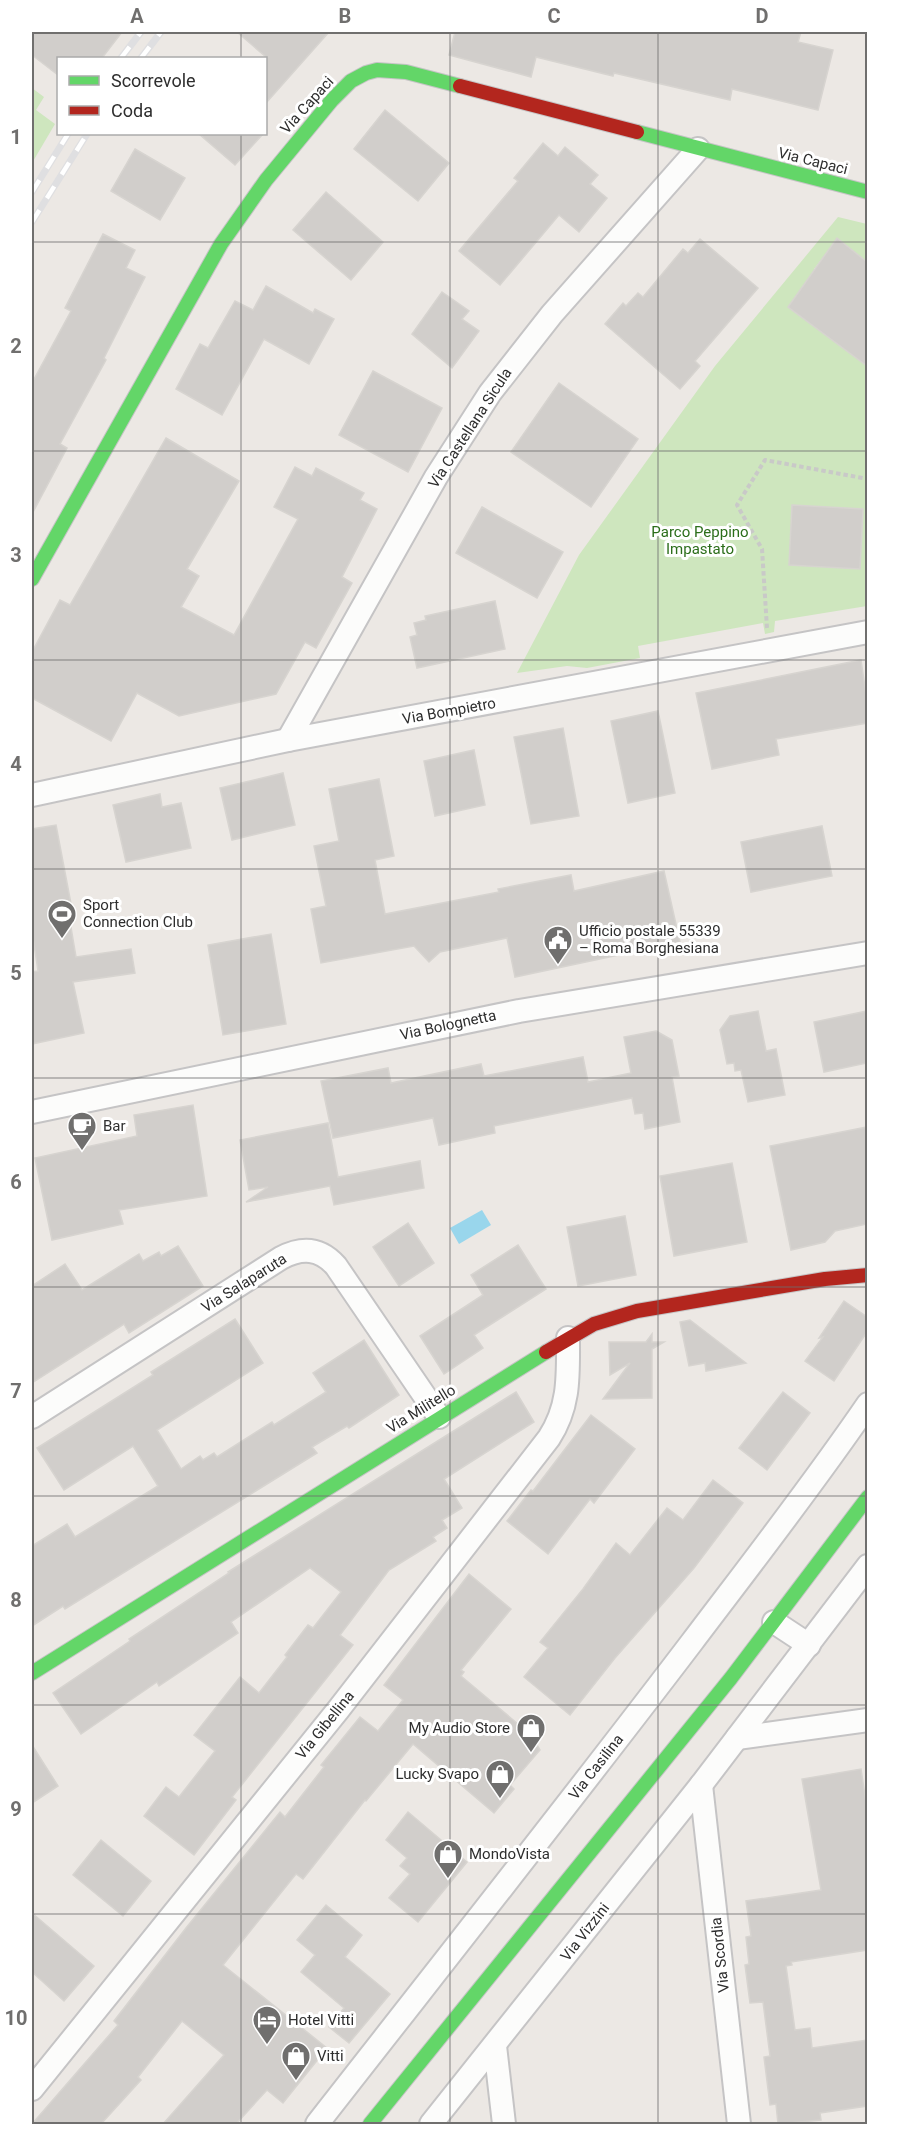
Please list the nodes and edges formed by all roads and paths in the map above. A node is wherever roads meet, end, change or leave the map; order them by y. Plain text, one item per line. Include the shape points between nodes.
1 (698, 148) junction
2 (867, 192) edge
3 (867, 479) edge
4 (32, 579) edge
5 (867, 632) edge
6 (769, 652) junction
7 (288, 740) junction
8 (32, 795) edge
9 (867, 953) edge
10 (32, 1112) edge
11 (867, 1275) edge
12 (568, 1338) junction
13 (867, 1404) edge
14 (439, 1417) junction
15 (32, 1418) edge
16 (867, 1497) edge
17 (867, 1566) edge
18 (774, 1622) junction
19 (809, 1644) junction
20 (32, 1673) edge
21 (867, 1720) edge
22 (737, 1738) junction
23 (701, 1785) junction
24 (495, 2046) junction
25 (32, 2089) edge
26 (316, 2124) edge
27 (370, 2124) edge
28 (431, 2124) edge
29 (504, 2124) edge
30 (739, 2124) edge

1 - 2 street, Via Capaci
1 - 4 street, Via Capaci via 411,73 386,69 358,77 339,92 266,177 241,213
1 - 7 street, Via Castellana Sicula via 552,314 490,393 436,477
3 - 6 path via 765,460 737,505 762,549
5 - 6 street, Via Bompietro
6 - 7 street, Via Bompietro
7 - 8 street, Via Bompietro
9 - 10 street, Via Bolognetta via 519,1011
11 - 12 street, Via Militello via 637,1311 594,1324
12 - 14 street, Via Militello
12 - 25 street, Via Gibellina via 567,1397 549,1438 338,1710
13 - 26 street, Via Casilina via 641,1709
14 - 15 street, Via Salaparuta via 336,1266 318,1252 303,1250 281,1258
14 - 20 street, Via Militello
16 - 18 street
17 - 19 street
18 - 19 street
18 - 27 street
19 - 22 street, Via Vizzini
21 - 22 street
22 - 23 street, Via Vizzini
23 - 24 street, Via Vizzini
23 - 30 street, Via Scordia
24 - 28 street, Via Vizzini
24 - 29 street

